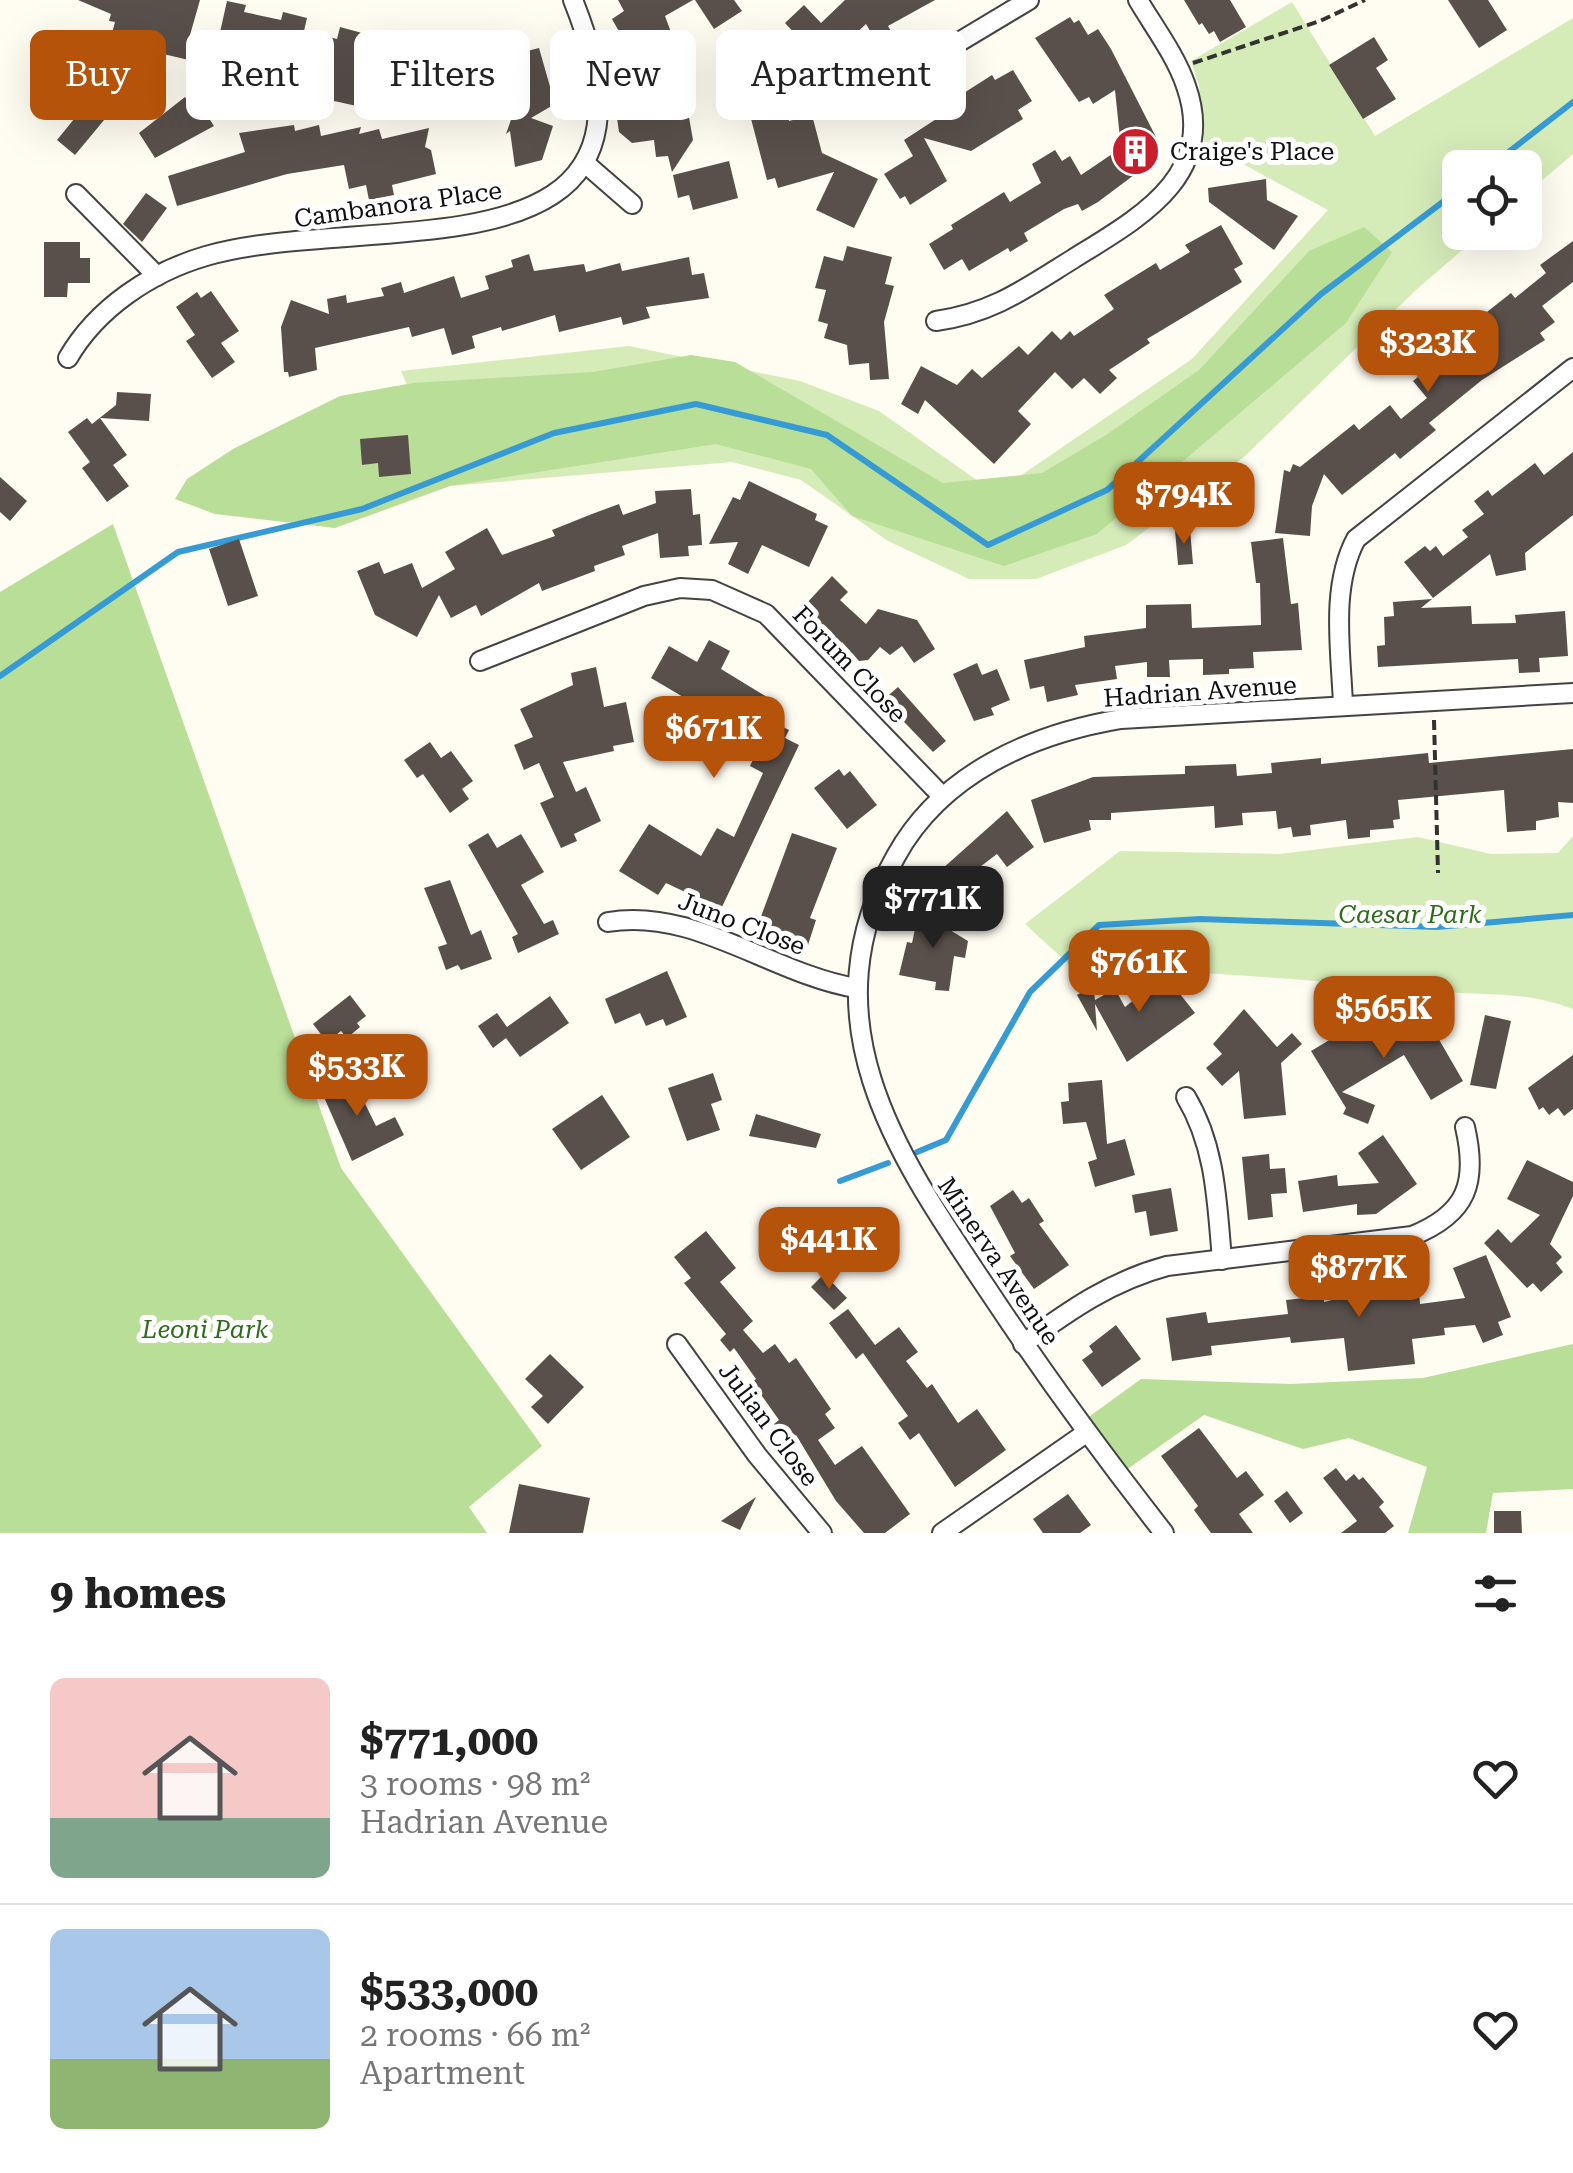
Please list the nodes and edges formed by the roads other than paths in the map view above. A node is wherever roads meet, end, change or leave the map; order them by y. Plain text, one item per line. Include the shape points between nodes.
1 (573, 0) edge
2 (1030, 0) edge
3 (1138, 0) edge
4 (966, 38) edge
5 (586, 164) junction
6 (76, 194) dead end
7 (632, 204) dead end
8 (157, 276) junction
9 (936, 321) dead end
10 (68, 358) dead end
11 (1573, 368) edge
12 (480, 660) dead end
13 (1573, 692) edge
14 (1343, 705) junction
15 (942, 796) junction
16 (608, 922) dead end
17 (856, 988) junction
18 (1186, 1097) dead end
19 (1465, 1127) dead end
20 (1222, 1260) junction
21 (677, 1344) dead end
22 (1024, 1344) junction
23 (1086, 1433) junction
24 (822, 1533) edge
25 (942, 1533) edge
26 (1164, 1533) edge

1 - 5 street via 601,103
2 - 4 street
3 - 9 street via 1179,68 1193,114 1186,162 1162,199 990,310
5 - 7 street
5 - 8 street, Cambanora Place via 549,200 526,211 210,254
6 - 8 street
8 - 10 street, Cambanora Place via 91,324
11 - 14 street via 1356,539 1344,562 1341,592
12 - 15 street, Forum Close via 644,596 712,590 766,614
13 - 14 street, Hadrian Avenue
14 - 15 street, Hadrian Avenue via 1082,726 1020,748
15 - 17 street, Hadrian Avenue via 905,840 884,879
16 - 17 street, Juno Close via 656,918
17 - 22 street, Minerva Avenue via 861,1048 885,1124
18 - 20 street via 1212,1164
19 - 20 street via 1471,1171 1465,1195 1436,1226 1412,1236
20 - 22 street via 1167,1266 1109,1285
21 - 24 street, Julian Close
22 - 23 street, Minerva Avenue
23 - 25 street
23 - 26 street, Minerva Avenue

